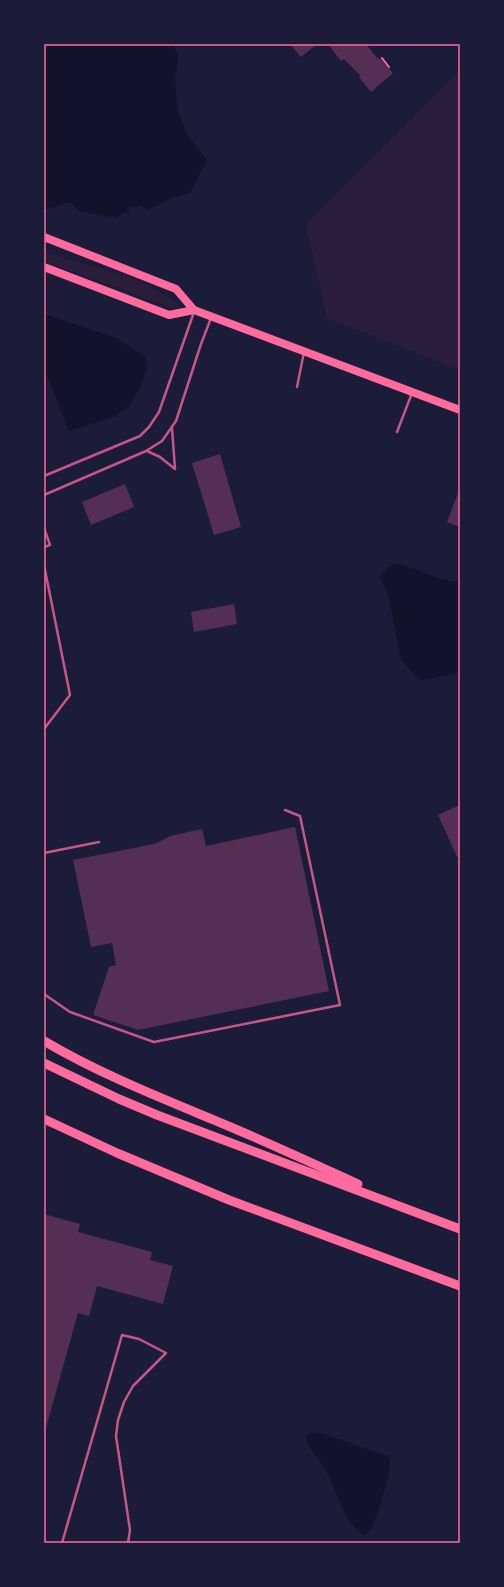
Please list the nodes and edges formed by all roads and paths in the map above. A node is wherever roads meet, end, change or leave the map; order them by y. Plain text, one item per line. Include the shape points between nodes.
1 (382, 58) dead end
2 (389, 67) dead end
3 (44, 237) edge
4 (44, 267) edge
5 (194, 310) junction
6 (212, 317) junction
7 (304, 352) junction
8 (297, 387) dead end
9 (412, 392) junction
10 (460, 410) edge
11 (172, 428) junction
12 (397, 432) dead end
13 (146, 451) junction
14 (44, 476) edge
15 (44, 495) edge
16 (44, 528) edge
17 (44, 547) edge
18 (44, 565) edge
19 (44, 729) edge
20 (285, 810) dead end
21 (99, 842) dead end
22 (44, 853) edge
23 (44, 994) edge
24 (44, 1041) edge
25 (44, 1063) edge
26 (44, 1119) edge
27 (421, 1213) junction
28 (460, 1229) edge
29 (460, 1286) edge
30 (62, 1543) edge
31 (128, 1543) edge

1 - 2 path
3 - 5 main road via 176,289
4 - 5 main road via 169,315
5 - 6 main road
5 - 14 lane via 159,412 140,436
6 - 7 main road
6 - 11 lane
7 - 8 lane
7 - 9 main road
9 - 10 main road
9 - 12 lane
11 - 13 lane via 162,441
11 - 13 lane via 175,469 160,457
13 - 15 lane
16 - 17 lane via 50,544
18 - 19 lane via 70,696
20 - 23 lane via 300,816 340,1005 154,1042 70,1012
21 - 22 lane
24 - 27 highway via 145,1092 268,1143
25 - 27 highway via 157,1115
26 - 29 highway via 229,1200
27 - 28 highway
30 - 31 lane via 122,1335 139,1339 166,1353 133,1386 118,1420 116,1436 130,1530

